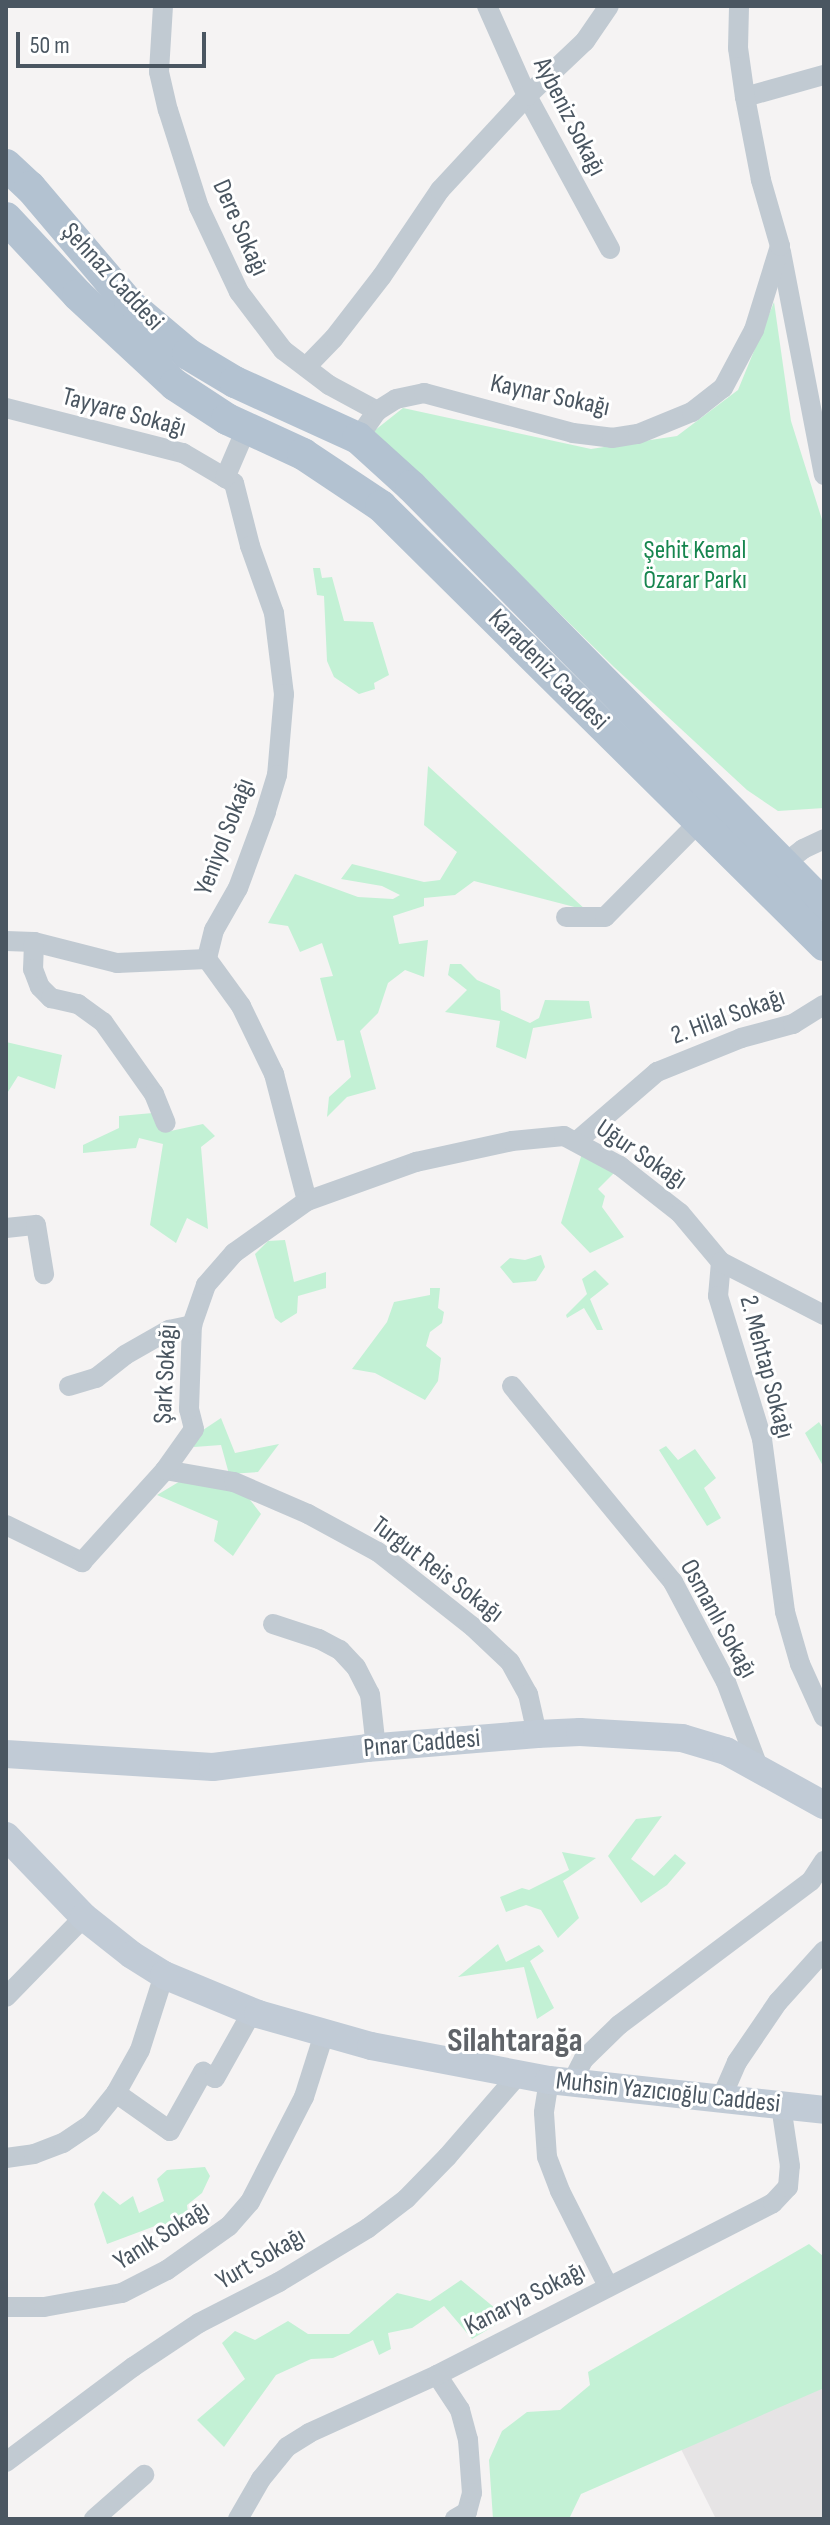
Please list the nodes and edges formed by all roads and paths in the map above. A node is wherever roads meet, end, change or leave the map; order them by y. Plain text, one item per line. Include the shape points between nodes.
1 (163, 6) edge
2 (487, 6) edge
3 (609, 6) edge
4 (739, 6) edge
5 (824, 75) edge
6 (527, 96) junction
7 (745, 97) junction
8 (6, 165) edge
9 (6, 218) edge
10 (780, 246) junction
11 (610, 249) dead end
12 (306, 367) junction
13 (6, 408) edge
14 (377, 411) junction
15 (247, 427) junction
16 (358, 438) junction
17 (821, 457) edge
18 (824, 475) edge
19 (225, 478) junction
20 (699, 822) junction
21 (824, 839) edge
22 (775, 876) junction
23 (824, 905) edge
24 (566, 917) dead end
25 (6, 941) edge
26 (34, 942) junction
27 (824, 945) edge
28 (207, 959) junction
29 (824, 1005) edge
30 (166, 1123) dead end
31 (577, 1141) junction
32 (307, 1201) junction
33 (6, 1228) edge
34 (721, 1262) junction
35 (44, 1274) dead end
36 (824, 1315) edge
37 (192, 1325) junction
38 (69, 1386) dead end
39 (512, 1386) dead end
40 (165, 1470) junction
41 (6, 1525) edge
42 (273, 1624) dead end
43 (824, 1717) edge
44 (537, 1734) junction
45 (376, 1748) junction
46 (6, 1754) edge
47 (760, 1772) junction
48 (824, 1805) edge
49 (6, 1836) edge
50 (824, 1861) edge
51 (84, 1917) junction
52 (824, 1951) edge
53 (164, 1975) junction
54 (6, 1997) edge
55 (252, 2012) junction
56 (324, 2034) junction
57 (518, 2075) junction
58 (560, 2082) junction
59 (116, 2093) junction
60 (720, 2101) junction
61 (781, 2106) junction
62 (824, 2110) edge
63 (6, 2158) edge
64 (608, 2286) junction
65 (6, 2307) edge
66 (437, 2375) junction
67 (6, 2462) edge
68 (144, 2475) dead end
69 (461, 2516) edge
70 (94, 2519) edge
71 (238, 2519) edge

1 - 12 street, Dere Sokağı via 159,72 199,207 239,292 283,350
2 - 6 street, Aybeniz Sokağı
3 - 6 street via 585,41
4 - 7 street
5 - 7 street
6 - 11 street, Aybeniz Sokağı
6 - 12 street via 440,190 382,276
7 - 10 street
8 - 16 main road, Şehnaz Caddesi via 130,305 188,354 235,382
9 - 15 main road, Şehnaz Caddesi via 78,295 175,385
10 - 14 street, Kaynar Sokağı via 754,330 723,388 692,412 638,434 612,438 573,433 424,393 396,399
10 - 17 street
12 - 14 street, Dere Sokağı
13 - 19 street, Tayyare Sokağı via 183,453
14 - 16 street
15 - 19 street
15 - 20 main road, Karadeniz Caddesi via 303,454 381,506
16 - 22 main road, Karadeniz Caddesi via 461,536
17 - 18 street
19 - 28 street, Yeniyol Sokağı via 234,483 274,613 284,694 277,775
20 - 22 main road, Karadeniz Caddesi
20 - 24 street via 605,917
21 - 22 street via 803,849
22 - 23 main road, Karadeniz Caddesi
22 - 27 main road, Karadeniz Caddesi
25 - 26 street
26 - 28 street via 117,963
26 - 30 street via 33,969 40,987 51,998 78,1004 103,1022 154,1094
28 - 32 street via 241,1006 274,1074
29 - 31 street, 2. Hilal Sokağı via 793,1024 729,1042 657,1072
31 - 32 street, Uğur Sokağı via 564,1136 512,1141 416,1162
31 - 34 street, Uğur Sokağı via 620,1166 680,1213
32 - 37 street, Şark Sokağı via 234,1253 206,1285
33 - 35 street via 36,1225
34 - 36 street, Uğur Sokağı
34 - 43 street, 2. Mehtap Sokağı via 718,1296 762,1439 785,1612 800,1664
37 - 38 street via 169,1330 96,1378
37 - 40 street, Şark Sokağı via 189,1409 194,1429
39 - 47 street, Osmanlı Sokağı via 673,1582 726,1682
40 - 41 street, Şark Sokağı via 82,1562
40 - 44 street, Turgut Reis Sokağı via 234,1482 378,1552 510,1662 528,1694
42 - 45 street via 319,1639 356,1667 370,1694
44 - 45 main road, Pınar Caddesi
44 - 47 main road, Pınar Caddesi via 682,1738 726,1751
45 - 46 main road, Pınar Caddesi via 213,1767
47 - 48 main road, Pınar Caddesi
49 - 51 main road, Muhsin Yazıcıoğlu Caddesi
50 - 58 street via 811,1881 619,2025
51 - 53 main road, Muhsin Yazıcıoğlu Caddesi
51 - 54 street
52 - 60 street via 770,2014 737,2062
53 - 55 main road, Muhsin Yazıcıoğlu Caddesi
53 - 59 street via 140,2050
55 - 56 main road, Muhsin Yazıcıoğlu Caddesi
55 - 59 street via 215,2078 203,2072 170,2131
56 - 57 main road, Muhsin Yazıcıoğlu Caddesi
56 - 65 street, Yanık Sokağı via 304,2097 250,2202 229,2226 167,2270 122,2293 44,2307
57 - 58 main road, Muhsin Yazıcıoğlu Caddesi
57 - 67 street, Yurt Sokağı via 447,2157 393,2209 279,2282 199,2323
58 - 60 main road, Muhsin Yazıcıoğlu Caddesi
58 - 64 street via 544,2113 547,2157
59 - 63 street via 91,2124 63,2143
60 - 61 main road, Muhsin Yazıcıoğlu Caddesi
61 - 62 main road, Muhsin Yazıcıoğlu Caddesi
61 - 64 street, Kanarya Sokağı via 790,2166 788,2187 773,2203
64 - 66 street, Kanarya Sokağı
66 - 69 street via 460,2410 468,2440 472,2493
66 - 71 street, Kanarya Sokağı via 287,2447
68 - 70 street

